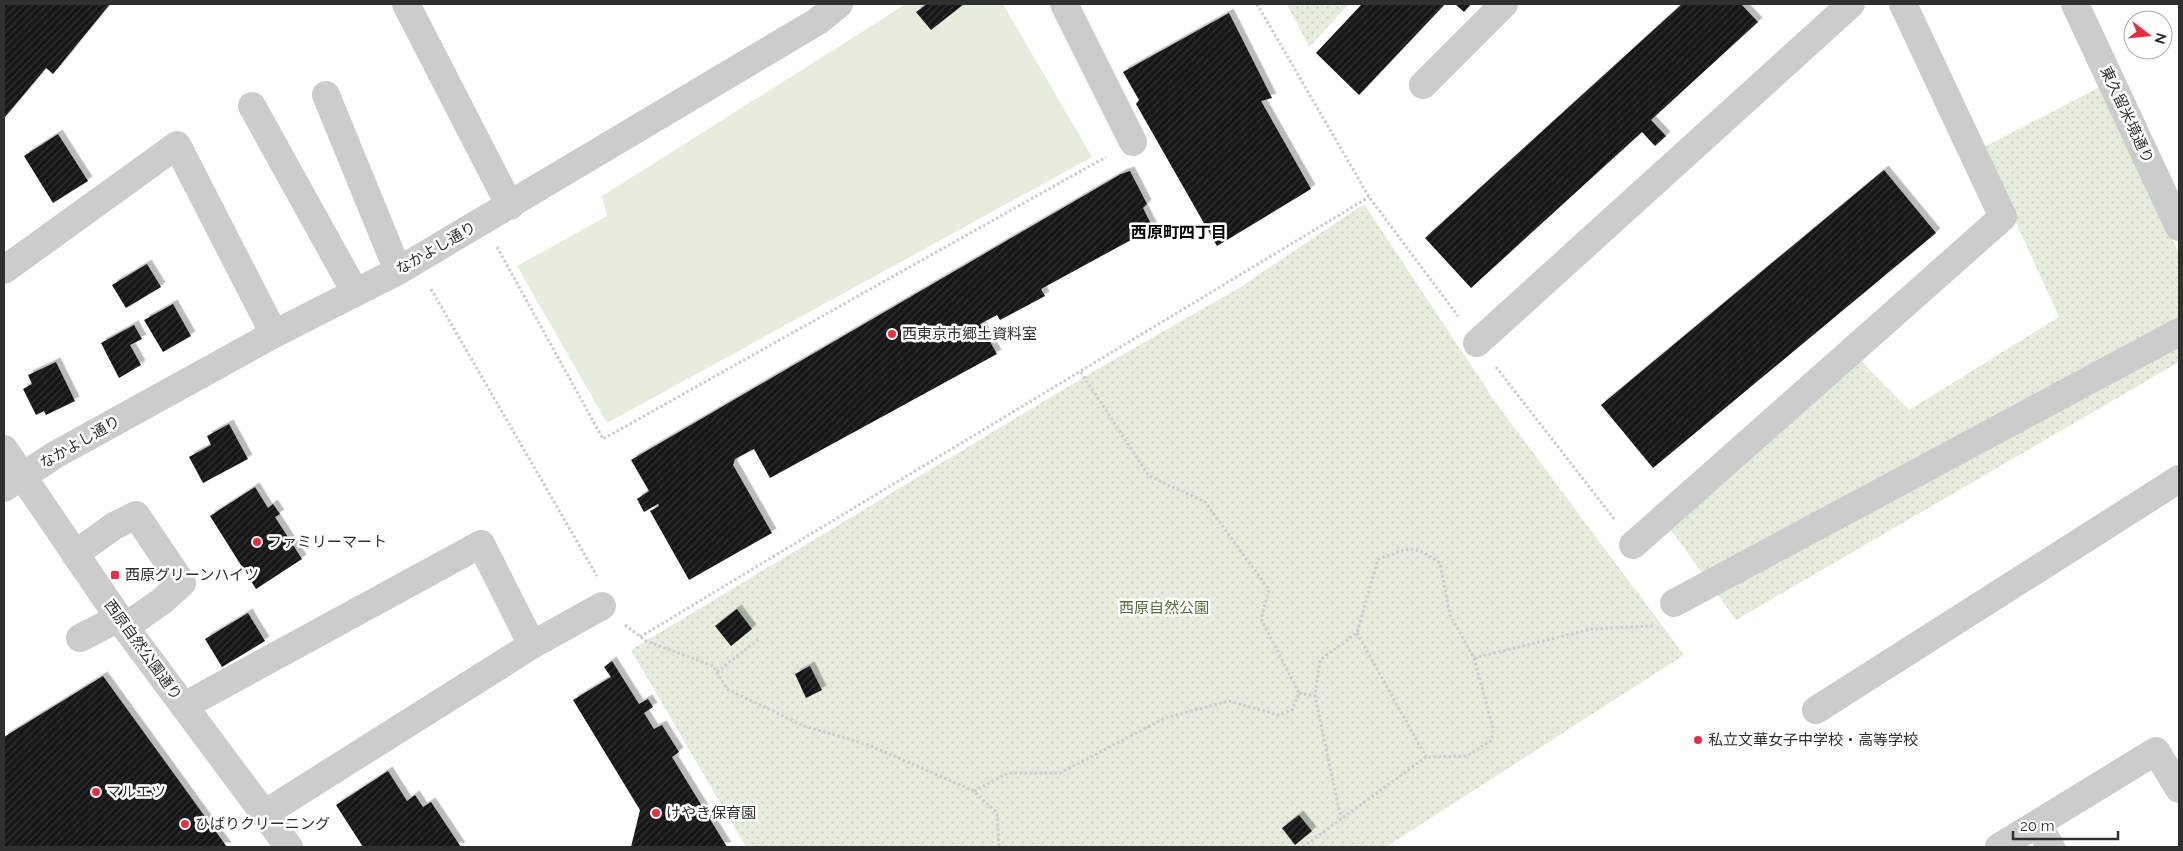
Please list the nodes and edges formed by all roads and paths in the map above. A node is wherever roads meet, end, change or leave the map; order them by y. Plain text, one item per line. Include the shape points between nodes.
1 (406, 4) edge
2 (839, 4) edge
3 (1064, 4) edge
4 (1504, 4) edge
5 (1851, 4) edge
6 (1903, 4) edge
7 (2075, 4) edge
8 (1423, 85) dead end
9 (326, 95) dead end
10 (252, 106) dead end
11 (1133, 142) joint
12 (1369, 197) dead end
13 (510, 206) junction
14 (2179, 226) edge
15 (496, 245) dead end
16 (407, 265) junction
17 (4, 270) edge
18 (355, 292) junction
19 (2179, 332) edge
20 (274, 334) junction
21 (1477, 342) dead end
22 (1080, 371) junction
23 (4, 449) edge
24 (2179, 479) edge
25 (13, 482) edge
26 (1634, 545) dead end
27 (74, 554) junction
28 (602, 606) joint
29 (1667, 614) joint
30 (122, 622) junction
31 (1357, 633) junction
32 (640, 637) dead end
33 (80, 638) dead end
34 (760, 638) dead end
35 (646, 641) dead end
36 (532, 645) junction
37 (1474, 658) junction
38 (717, 672) junction
39 (1299, 693) junction
40 (1315, 696) junction
41 (184, 706) junction
42 (1816, 710) dead end
43 (1426, 757) junction
44 (2179, 789) edge
45 (974, 791) junction
46 (264, 814) junction
47 (1341, 820) junction
48 (2037, 824) junction
49 (290, 847) edge
50 (999, 847) edge
51 (1303, 847) edge
52 (1999, 847) edge
53 (2052, 847) edge

1 - 13 street
2 - 13 street, なかよし通り via 818,21
3 - 11 street
4 - 8 street
5 - 21 street
6 - 26 street via 2003,216
7 - 14 street, 東久留米境通り
9 - 16 street
10 - 18 street
11 - 15 path via 603,439
12 - 22 path
13 - 16 street, なかよし通り
16 - 18 street, なかよし通り
16 - 28 path via 602,586
17 - 20 street via 177,145
18 - 20 street, なかよし通り
19 - 29 street
20 - 25 street, なかよし通り via 63,450
22 - 32 path
22 - 39 path via 1149,476 1205,502 1269,590 1261,619
23 - 25 street, 西原自然公園通り
24 - 42 street
25 - 27 street, 西原自然公園通り
27 - 30 street, 西原自然公園通り
27 - 30 street via 114,526 136,516 182,582 162,601
28 - 36 street
29 - 37 path
30 - 33 street
30 - 41 street, 西原自然公園通り
31 - 37 path via 1378,559 1409,548 1422,550 1440,563 1450,615
31 - 40 path via 1320,660
31 - 43 path
34 - 38 path
35 - 38 path via 713,666
36 - 41 street via 481,544
36 - 46 street
37 - 43 path via 1493,728 1492,740 1467,756
38 - 45 path via 728,689 804,726 869,745
39 - 40 path
39 - 45 path via 1292,710 1278,715 1229,701 1165,718 1060,773 1008,773
40 - 47 path
41 - 46 street, 西原自然公園通り
43 - 47 path
44 - 48 street via 2156,751
45 - 50 path via 997,813
46 - 49 street, 西原自然公園通り
47 - 51 path
48 - 52 street
48 - 53 street

